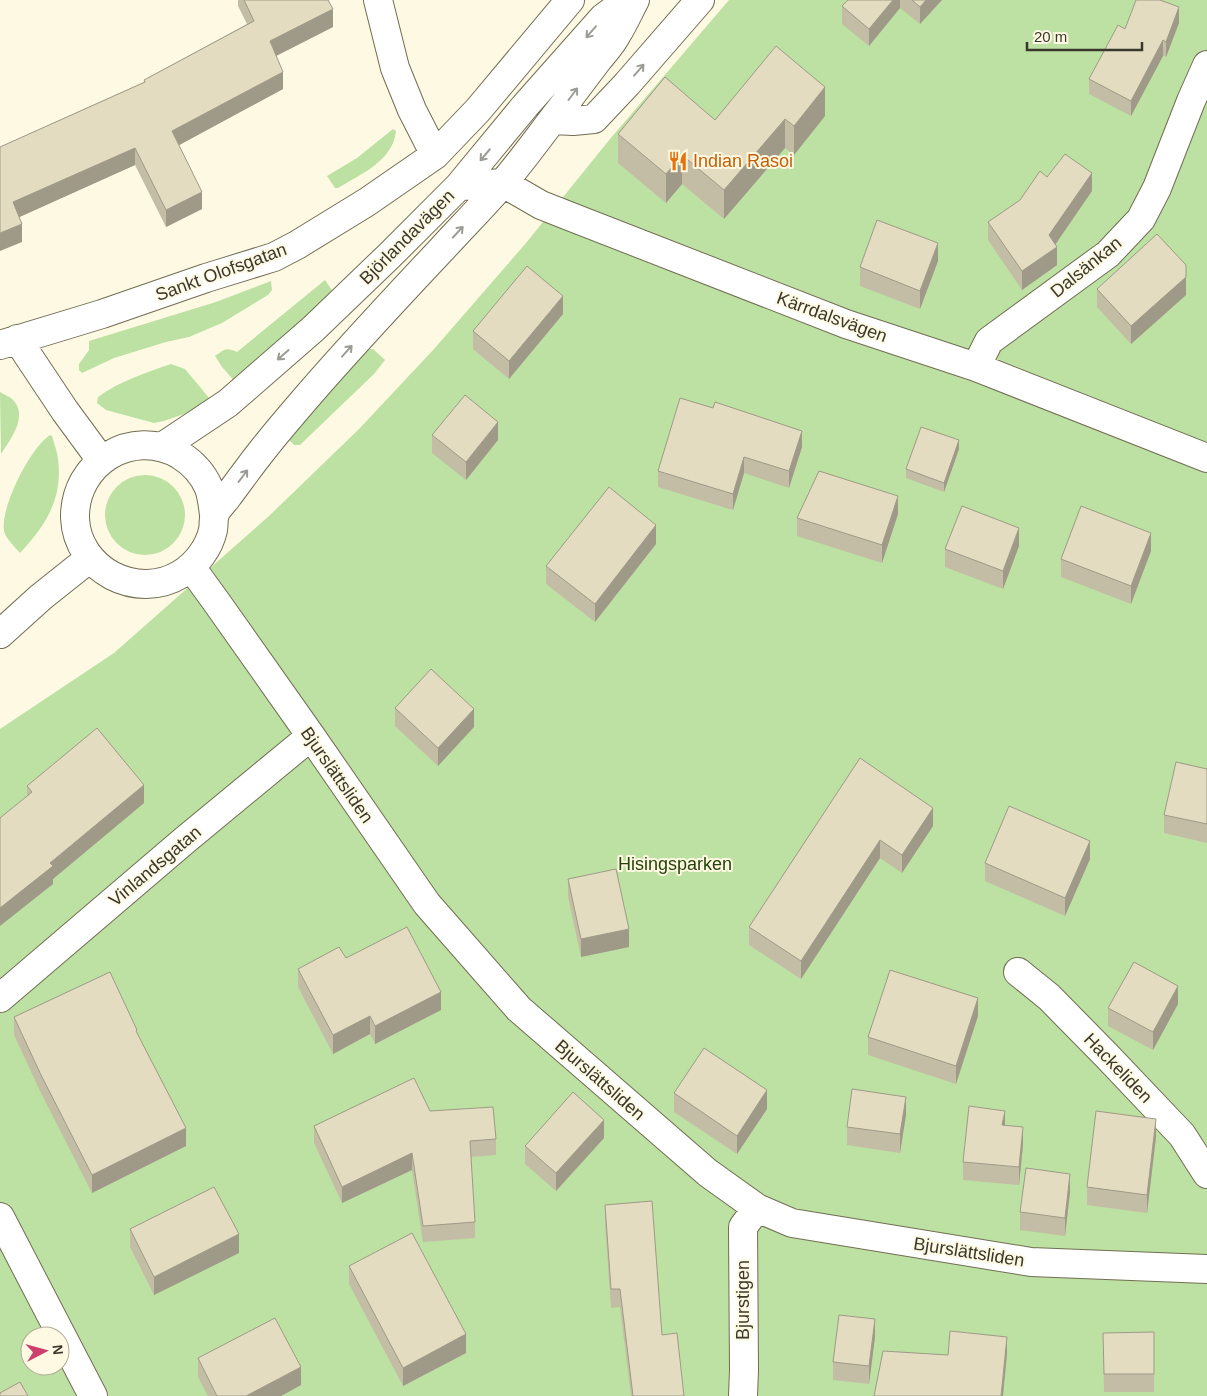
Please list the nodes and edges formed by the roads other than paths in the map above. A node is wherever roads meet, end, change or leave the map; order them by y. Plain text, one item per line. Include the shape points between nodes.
1 (378, 0) edge
2 (570, 0) edge
3 (628, 0) edge
4 (635, 0) edge
5 (700, 0) edge
6 (1207, 64) edge
7 (552, 120) junction
8 (435, 155) junction
9 (503, 183) junction
10 (459, 186) junction
11 (8, 342) edge
12 (976, 366) junction
13 (162, 447) junction
14 (1207, 458) edge
15 (101, 460) junction
16 (214, 515) junction
17 (90, 558) junction
18 (190, 567) junction
19 (0, 634) edge
20 (311, 736) junction
21 (1018, 972) dead end
22 (0, 998) edge
23 (1207, 1174) edge
24 (757, 1208) junction
25 (0, 1217) edge
26 (1207, 1269) edge
27 (93, 1396) edge
28 (743, 1396) edge

1 - 8 street via 395,68
2 - 8 street via 478,110
3 -> 10 street, Björlandavägen via 603,18
7 -> 4 street, Björlandavägen via 617,36
7 -> 5 street via 594,119
6 - 12 street, Dalsänkan via 1157,188 1141,219 1108,254 989,341
7 - 9 street, Björlandavägen
8 - 11 street, Sankt Olofsgatan via 367,202 274,257
9 - 10 street
9 - 12 street, Kärrdalsvägen via 542,205 846,324
16 -> 9 street, Björlandavägen via 266,445 344,354
10 -> 13 street, Björlandavägen via 306,335 228,403
11 - 15 street, Sankt Olofsgatan via 65,410
12 - 14 street, Kärrdalsvägen
13 - 15 street, Björlandavägen via 137,445
13 - 16 street, Björlandavägen via 190,461 200,472 208,485
15 - 17 street, Björlandavägen via 84,481 76,507 78,534
16 - 18 street, Björlandavägen via 208,544
17 - 18 street, Björlandavägen via 111,576 138,584 166,581
17 - 19 street
18 - 20 street, Bjurslättsliden
20 - 22 street, Vinlandsgatan
20 - 24 street, Bjurslättsliden via 426,904 519,1009 708,1172
21 - 23 street, Hackeliden via 1049,997 1175,1128
24 - 26 street, Bjurslättsliden via 792,1223 1031,1262
24 - 28 street, Bjurstigen via 743,1228
25 - 27 street

